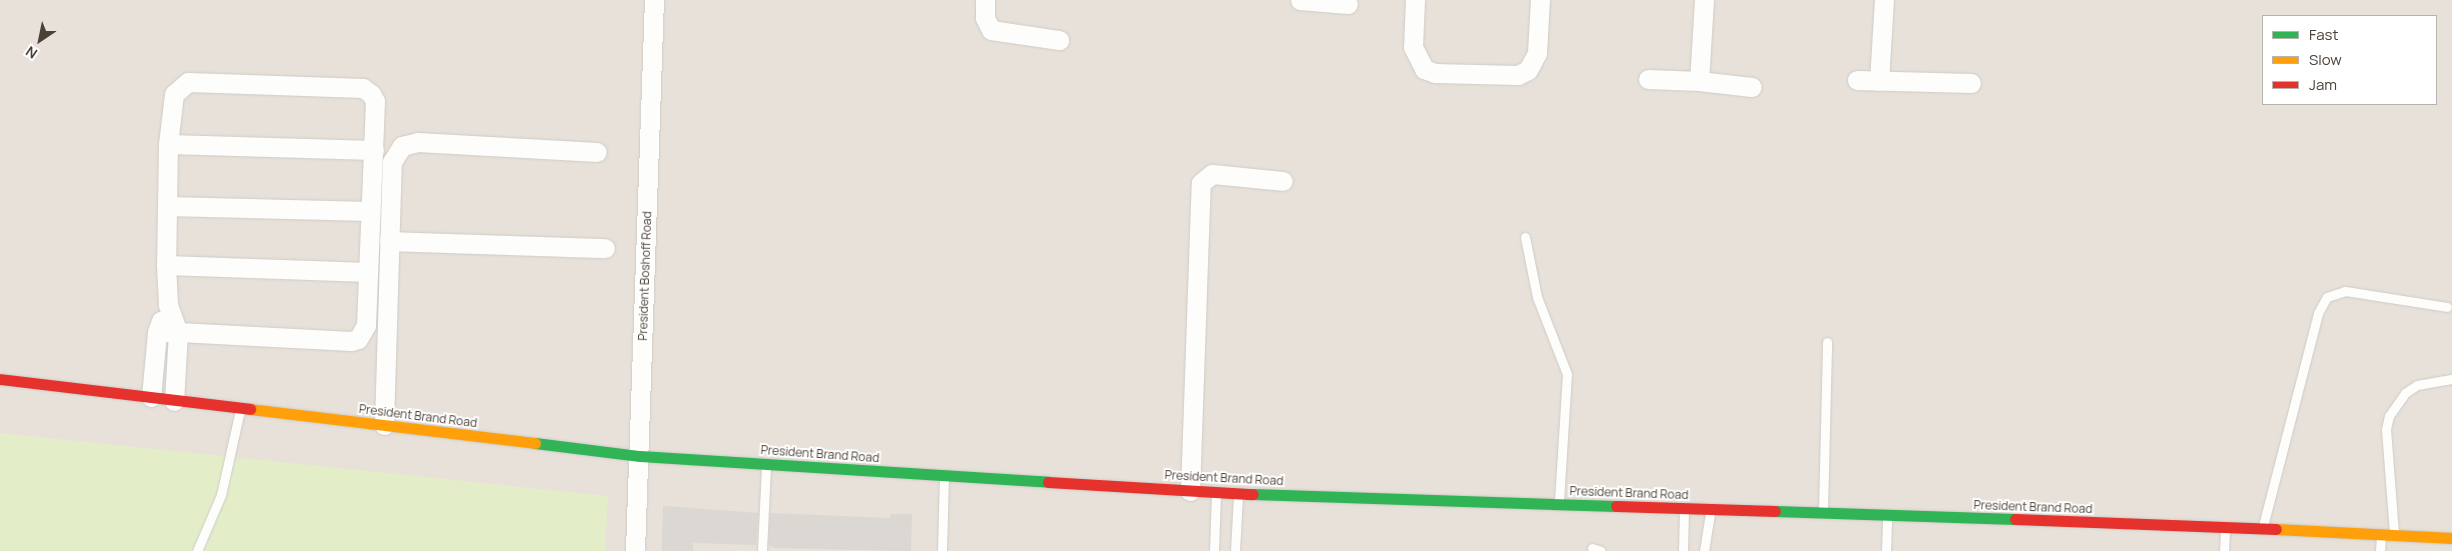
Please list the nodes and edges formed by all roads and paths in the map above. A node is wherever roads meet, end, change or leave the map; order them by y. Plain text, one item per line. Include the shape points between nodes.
1 (654, 0) edge
2 (985, 0) edge
3 (1300, 0) edge
4 (1415, 0) edge
5 (1540, 0) edge
6 (1704, 0) edge
7 (1884, 0) edge
8 (1348, 4) dead end
9 (1059, 40) dead end
10 (1648, 79) dead end
11 (1857, 80) dead end
12 (1700, 81) junction
13 (1879, 81) junction
14 (1971, 83) dead end
15 (1752, 86) dead end
16 (168, 144) junction
17 (374, 150) junction
18 (597, 152) dead end
19 (1283, 181) dead end
20 (167, 206) junction
21 (370, 211) junction
22 (1525, 237) dead end
23 (389, 242) junction
24 (605, 248) dead end
25 (166, 265) junction
26 (368, 272) junction
27 (168, 306) junction
28 (2447, 307) dead end
29 (157, 332) junction
30 (178, 332) junction
31 (1827, 342) dead end
32 (0, 378) edge
33 (2452, 379) edge
34 (151, 397) junction
35 (174, 400) junction
36 (240, 410) junction
37 (384, 425) junction
38 (640, 456) junction
39 (766, 464) junction
40 (944, 475) junction
41 (1190, 491) junction
42 (1216, 492) junction
43 (1239, 494) junction
44 (1558, 505) junction
45 (1685, 508) junction
46 (1710, 509) junction
47 (1823, 513) junction
48 (1888, 516) junction
49 (2225, 526) junction
50 (2262, 529) junction
51 (2381, 535) junction
52 (2394, 536) junction
53 (2452, 538) edge
54 (198, 551) edge
55 (635, 551) edge
56 (762, 551) edge
57 (942, 551) edge
58 (1214, 551) edge
59 (1236, 551) edge
60 (1683, 551) edge
61 (1704, 551) edge
62 (1886, 551) edge
63 (2224, 551) edge
64 (2380, 551) edge

1 - 38 street, President Boshoff Road
2 - 9 street via 985,18 991,30
3 - 8 street
4 - 5 street via 1413,47 1424,69 1435,73 1518,75 1528,70 1537,53
6 - 12 street
7 - 13 street
10 - 12 street
11 - 13 street
12 - 15 street
13 - 14 street
16 - 17 street
16 - 17 street via 170,104 180,86 188,82 363,88 375,101
16 - 20 street
17 - 21 street
18 - 23 street via 418,142 402,146 392,162
19 - 41 street via 1212,174 1202,183
20 - 21 street
20 - 25 street
21 - 26 street
22 - 44 lane via 1537,297 1567,374
23 - 24 street
23 - 37 street
25 - 26 street
25 - 27 street
26 - 30 street via 366,325 358,339
27 - 29 street
27 - 30 street
28 - 50 lane via 2345,291 2327,297 2318,313
29 - 30 street
29 - 34 street
30 - 35 street
31 - 47 lane
32 - 34 street, President Brand Road
33 - 52 lane via 2417,386 2405,393 2389,416 2386,429
34 - 35 street, President Brand Road
35 - 36 street, President Brand Road
36 - 37 street, President Brand Road
36 - 54 lane via 221,495
37 - 38 street, President Brand Road
38 - 39 street, President Brand Road
38 - 55 street, President Boshoff Road
39 - 40 street, President Brand Road
39 - 56 lane
40 - 41 street, President Brand Road
40 - 57 lane
41 - 42 street, President Brand Road
42 - 43 street, President Brand Road
42 - 58 lane
43 - 44 street, President Brand Road
43 - 59 lane
44 - 45 street, President Brand Road
45 - 46 street, President Brand Road
45 - 60 lane
46 - 47 street, President Brand Road
46 - 61 lane
47 - 48 street, President Brand Road
48 - 49 street, President Brand Road
48 - 62 lane
49 - 50 street, President Brand Road
49 - 63 lane
50 - 51 street, President Brand Road via 2360,539
51 - 52 street, President Brand Road
51 - 64 lane
52 - 53 street, President Brand Road

